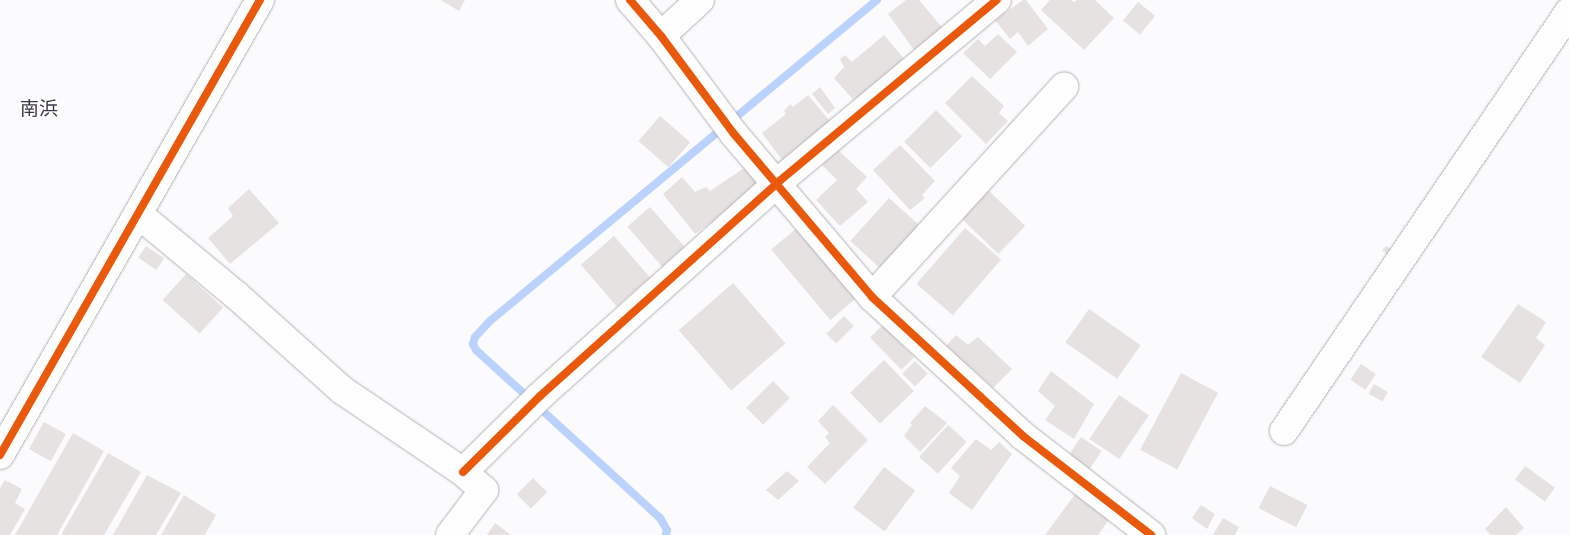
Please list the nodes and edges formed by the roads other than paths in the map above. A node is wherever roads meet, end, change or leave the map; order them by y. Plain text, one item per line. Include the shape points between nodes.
1 (260, 0) edge
2 (630, 0) edge
3 (700, 0) edge
4 (997, 0) edge
5 (1569, 12) edge
6 (661, 36) junction
7 (1064, 87) dead end
8 (777, 183) junction
9 (138, 214) junction
10 (872, 297) junction
11 (1284, 431) dead end
12 (0, 455) edge
13 (463, 472) junction
14 (450, 535) edge
15 (1151, 535) edge

1 - 9 street
2 - 6 street
3 - 6 street
4 - 8 street
5 - 11 street
6 - 8 street via 728,125
7 - 10 street
8 - 10 street
8 - 13 street via 533,403
9 - 12 street
9 - 13 street via 236,295 342,390
10 - 15 street via 1023,436
13 - 14 street via 484,490

